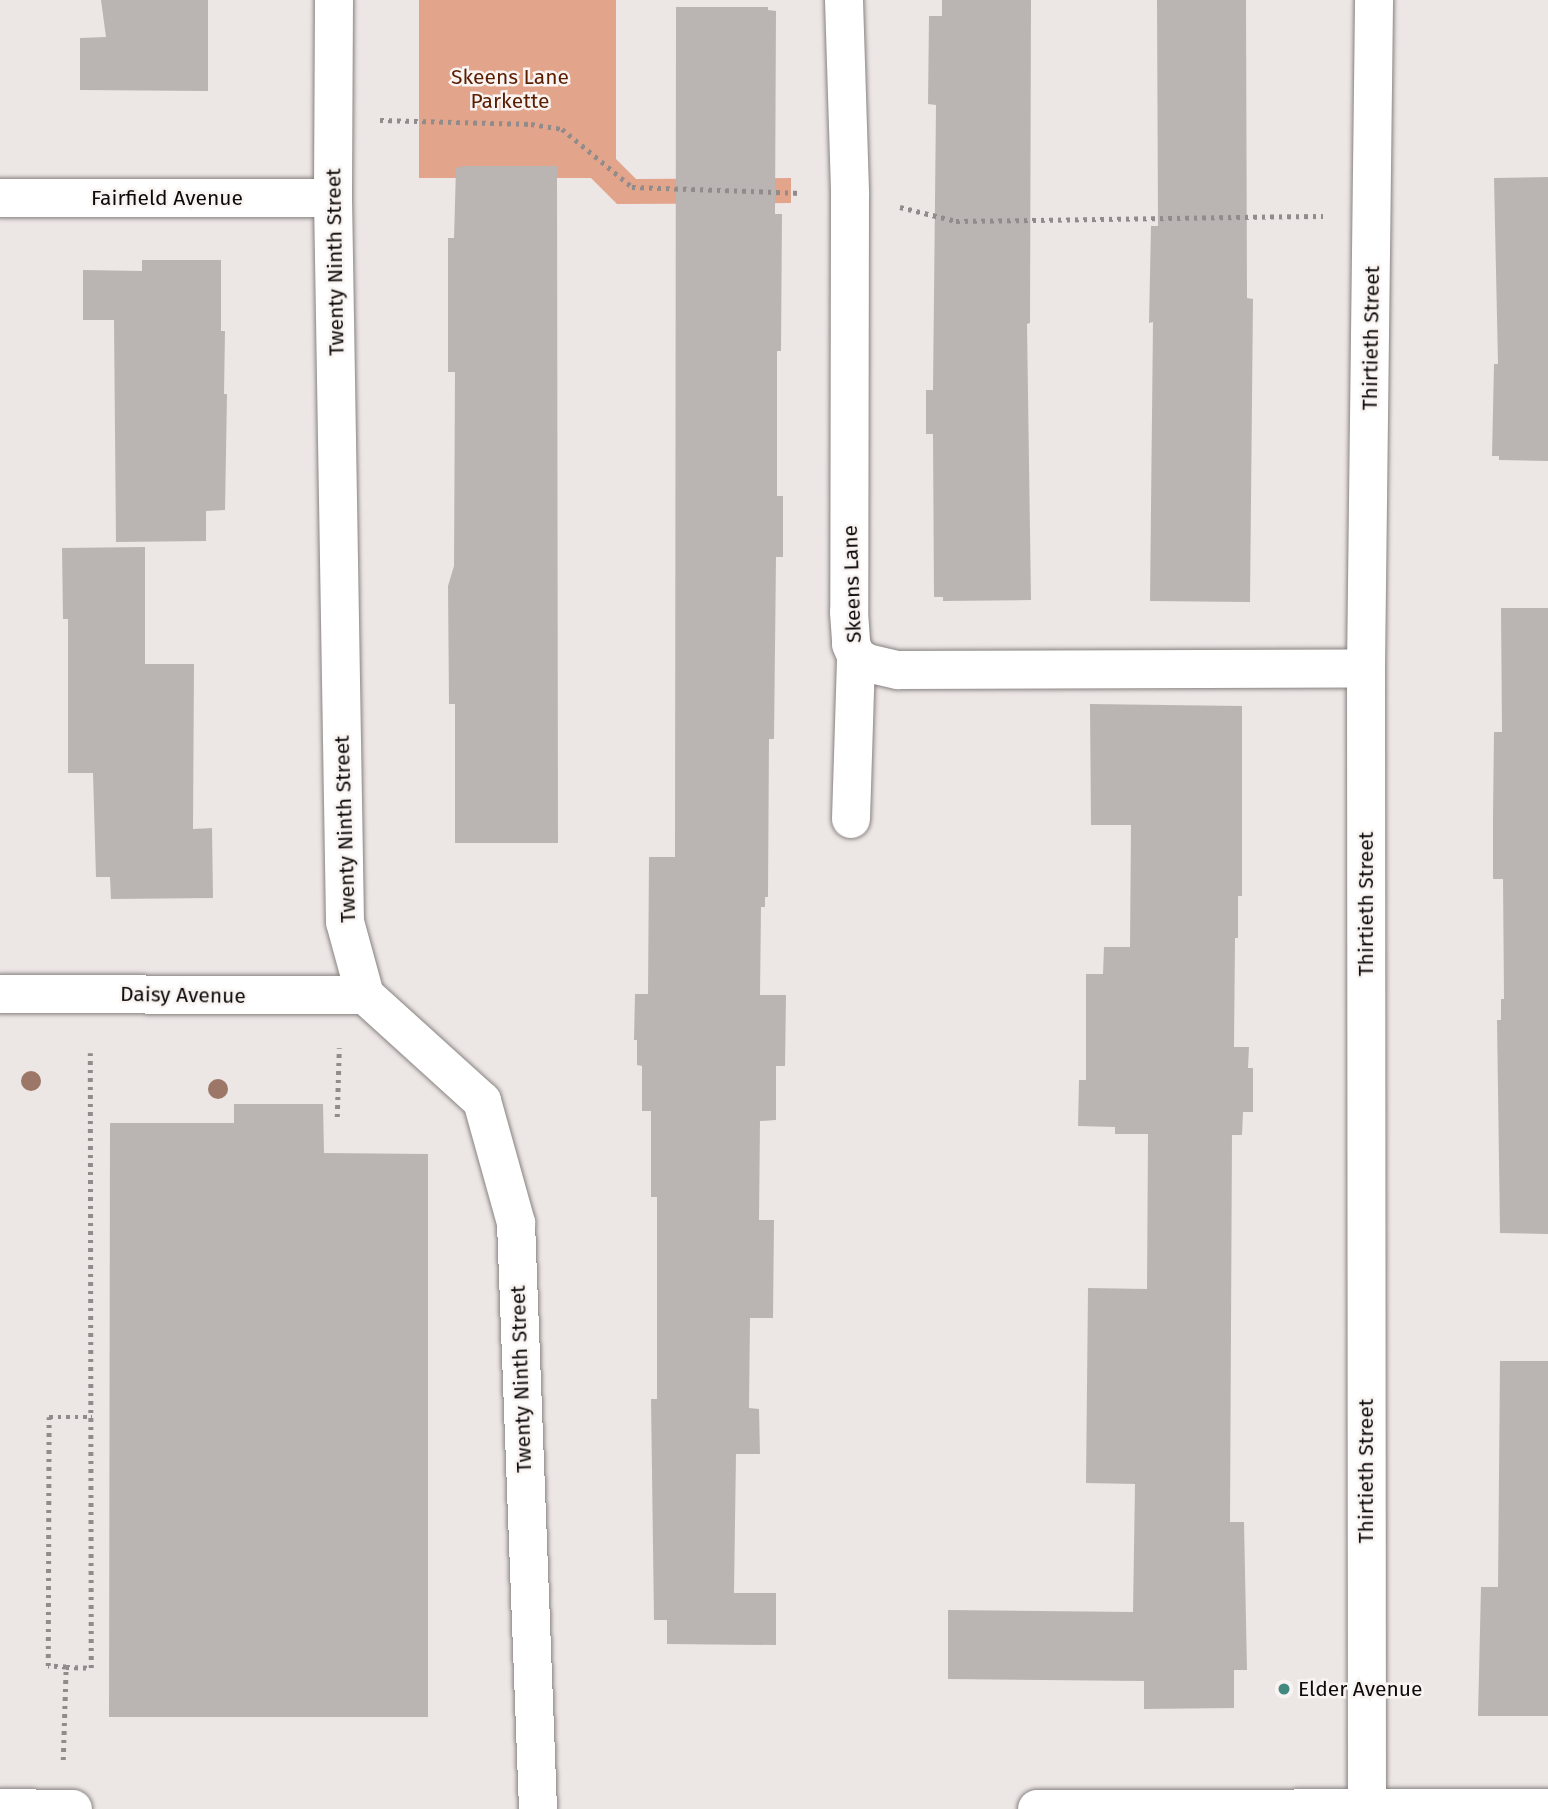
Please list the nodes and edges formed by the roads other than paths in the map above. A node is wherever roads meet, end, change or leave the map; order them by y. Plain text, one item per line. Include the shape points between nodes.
1 (334, 0) edge
2 (844, 0) edge
3 (1374, 0) edge
4 (0, 198) edge
5 (333, 198) junction
6 (856, 656) junction
7 (1366, 668) junction
8 (851, 819) dead end
9 (0, 993) edge
10 (365, 995) junction
11 (0, 1808) edge
12 (1367, 1808) edge
13 (1548, 1808) edge
14 (74, 1809) edge
15 (538, 1809) edge
16 (1037, 1809) edge

1 - 5 street, Twenty Ninth Street
2 - 6 street, Skeens Lane via 850,195 849,612
3 - 7 street, Thirtieth Street
4 - 5 street, Fairfield Avenue
5 - 10 street, Twenty Ninth Street via 345,922
6 - 7 street, Skeens Lane via 898,670
6 - 8 street
7 - 12 street, Thirtieth Street
9 - 10 street, Daisy Avenue
10 - 15 street, Twenty Ninth Street via 482,1101 516,1223
11 - 14 street
12 - 13 street
12 - 16 street

